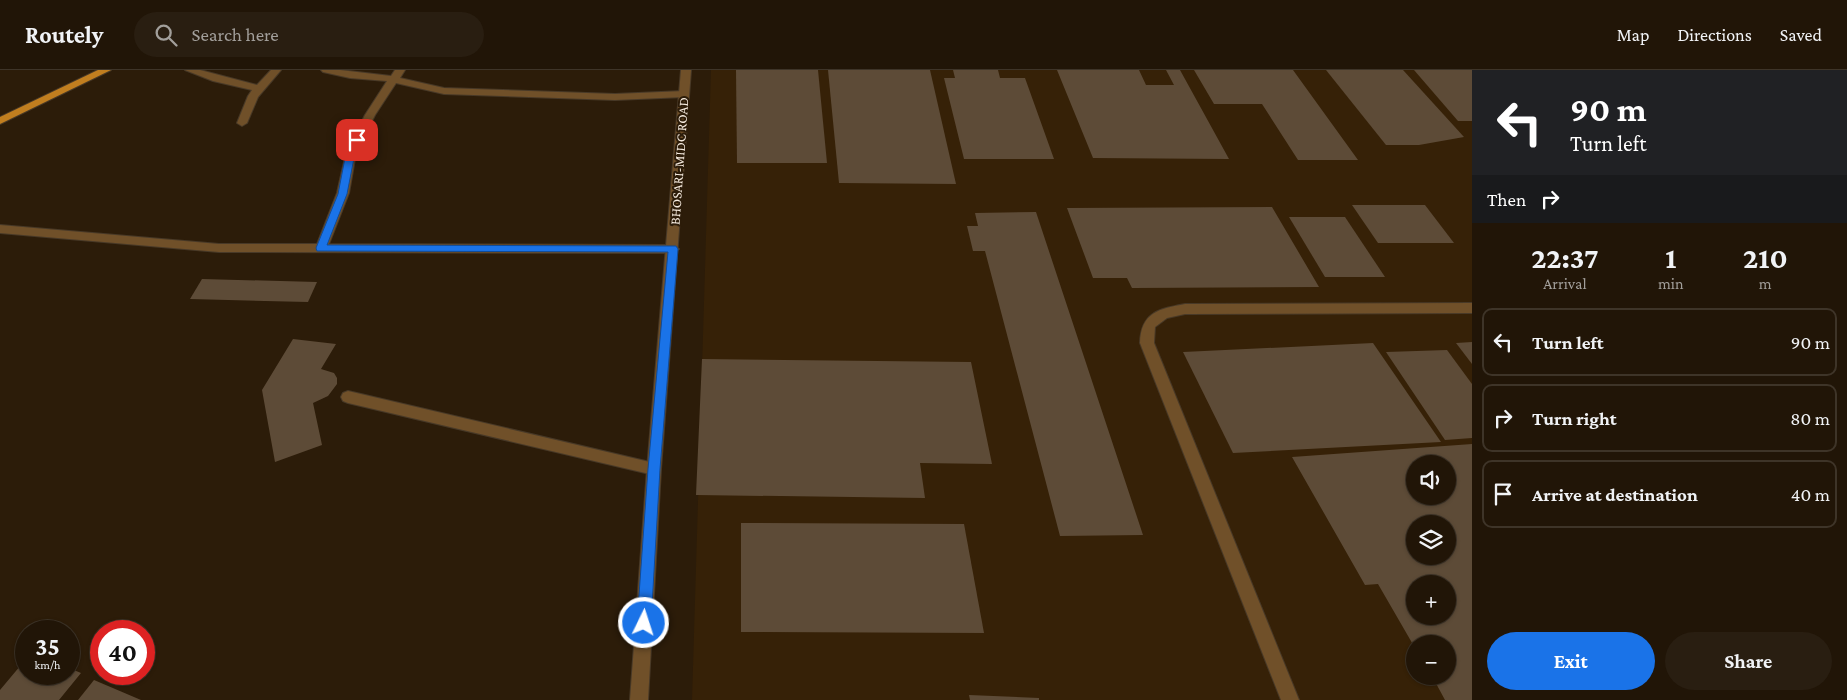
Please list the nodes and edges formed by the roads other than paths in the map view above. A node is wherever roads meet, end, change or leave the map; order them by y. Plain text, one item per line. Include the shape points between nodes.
1 (106, 70) edge
2 (190, 70) edge
3 (276, 70) edge
4 (326, 70) edge
5 (686, 70) edge
6 (397, 75) edge
7 (259, 89) junction
8 (684, 94) junction
9 (0, 121) edge
10 (242, 123) dead end
11 (0, 229) edge
12 (320, 248) junction
13 (673, 249) junction
14 (1472, 308) edge
15 (348, 398) dead end
16 (654, 469) junction
17 (639, 700) edge
18 (1290, 700) edge

1 - 9 main road
2 - 7 street
3 - 7 street
4 - 6 street via 350,75
5 - 8 street, BHOSARI-MIDC ROAD
6 - 8 street via 444,92 615,97
6 - 12 street via 370,115 351,153 343,194
7 - 10 street
8 - 13 street, BHOSARI-MIDC ROAD
11 - 12 street via 220,248
12 - 13 street
13 - 16 street, BHOSARI-MIDC ROAD
14 - 18 street via 1185,309 1163,313 1149,323 1147,343
15 - 16 street
16 - 17 street, BHOSARI-MIDC ROAD

